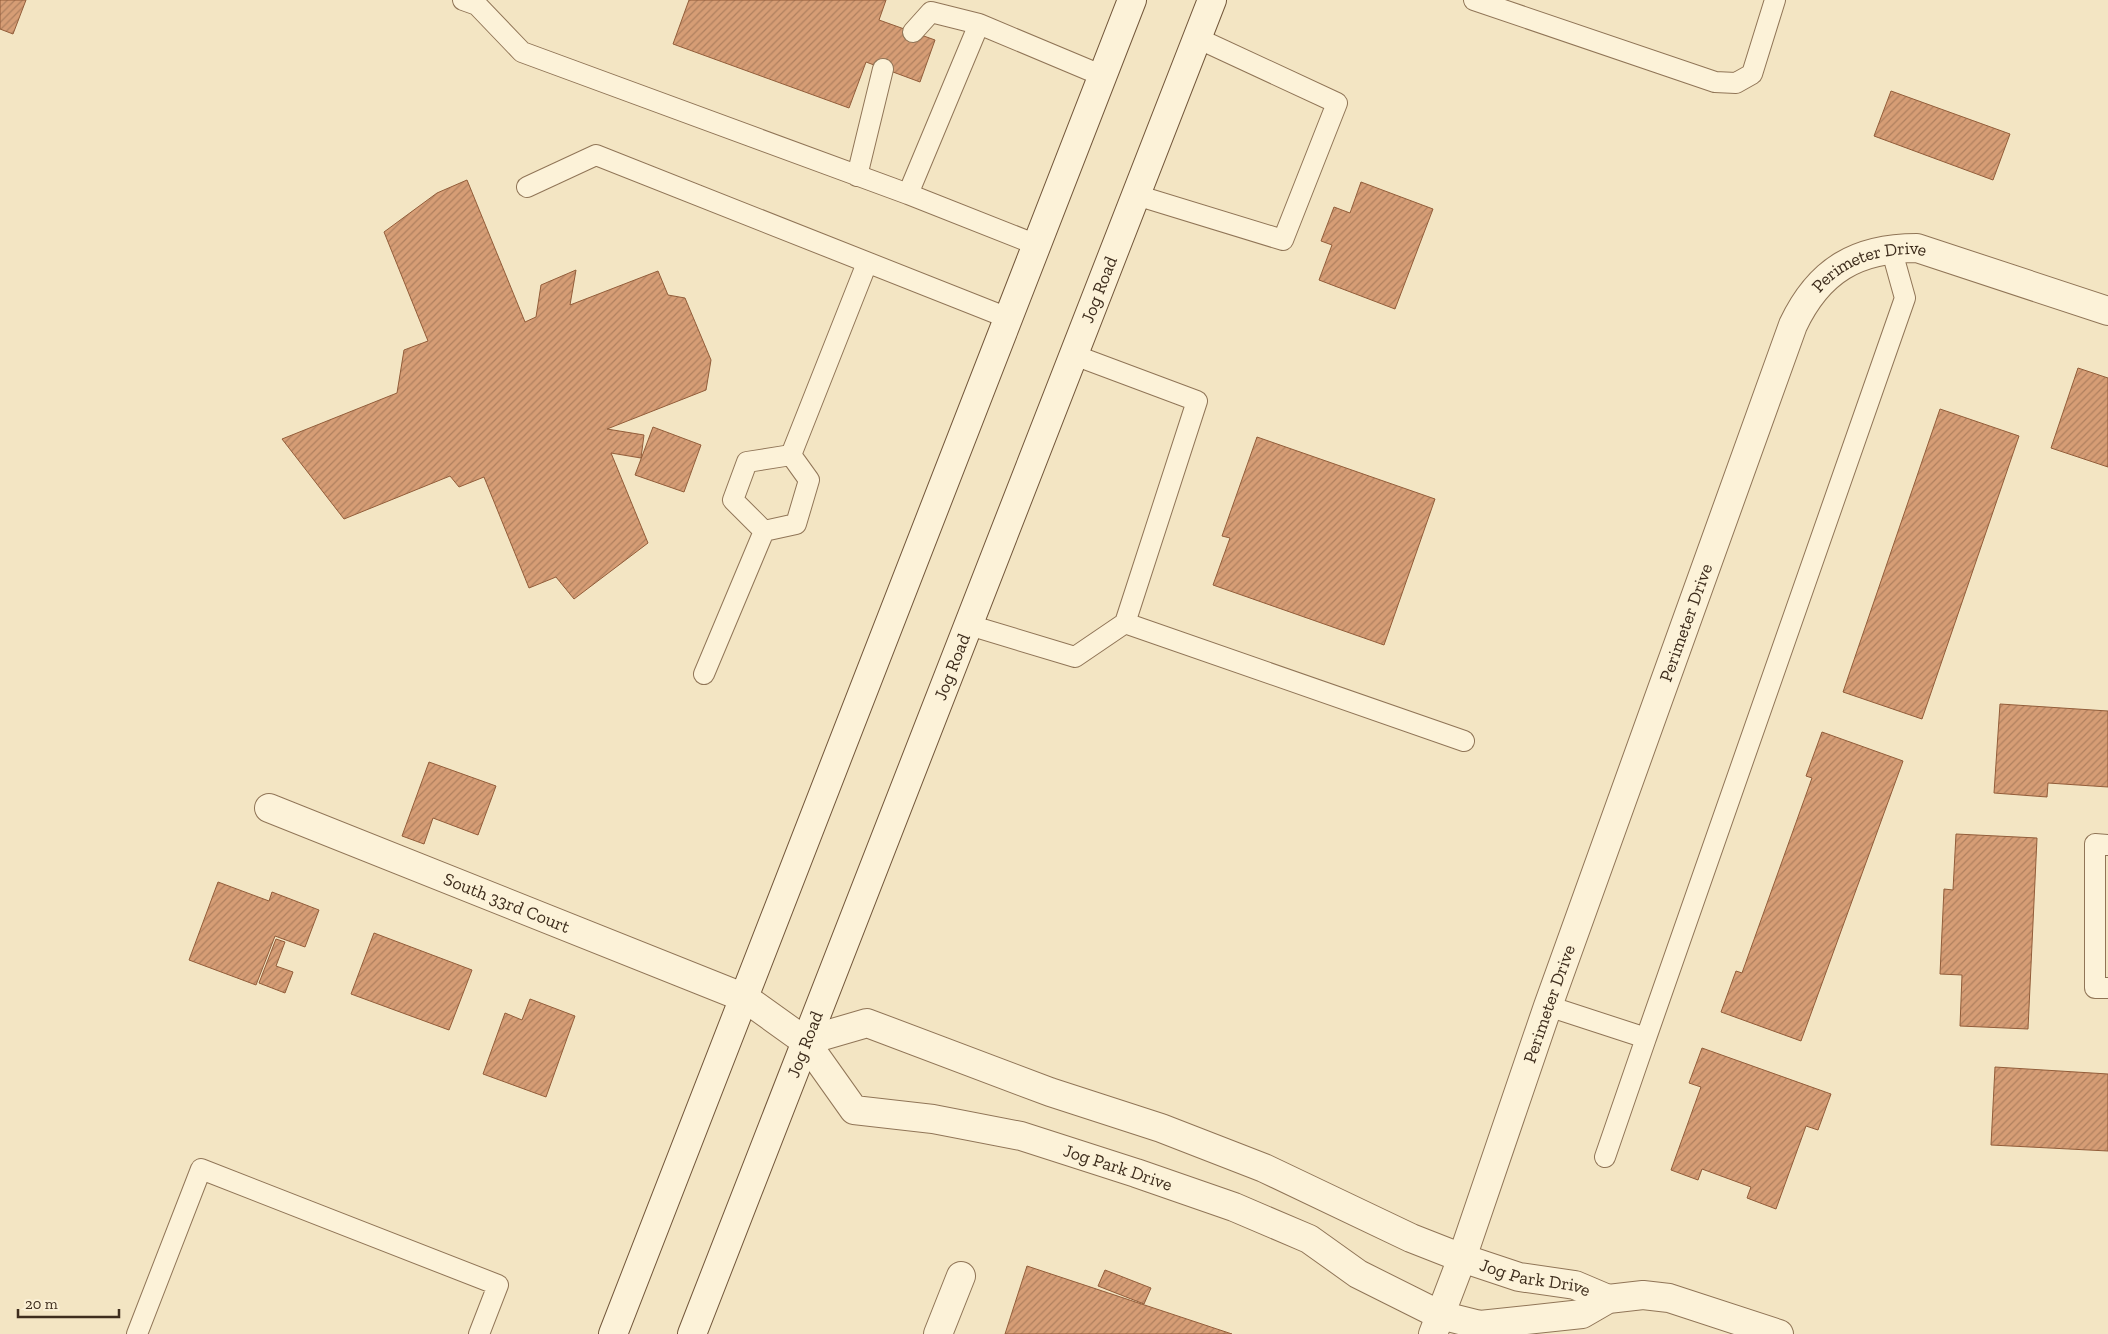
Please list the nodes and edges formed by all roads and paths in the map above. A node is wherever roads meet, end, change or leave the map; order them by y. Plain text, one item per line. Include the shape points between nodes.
1 (463, 0) edge
2 (1132, 0) edge
3 (1212, 0) edge
4 (1474, 0) edge
5 (1775, 0) edge
6 (979, 24) junction
7 (913, 32) dead end
8 (1197, 38) junction
9 (883, 69) dead end
10 (1102, 76) junction
11 (857, 176) junction
12 (527, 187) dead end
13 (908, 194) junction
14 (1136, 195) junction
15 (1037, 245) junction
16 (1891, 248) junction
17 (867, 262) junction
18 (2108, 312) edge
19 (1008, 318) junction
20 (1074, 355) junction
21 (791, 455) junction
22 (764, 531) junction
23 (1125, 623) junction
24 (969, 625) junction
25 (704, 674) dead end
26 (1464, 741) dead end
27 (269, 808) dead end
28 (2108, 845) edge
29 (2108, 988) edge
30 (744, 998) junction
31 (1548, 1006) junction
32 (1646, 1038) junction
33 (805, 1041) junction
34 (1605, 1157) dead end
35 (1462, 1258) junction
36 (961, 1276) dead end
37 (1608, 1299) junction
38 (1436, 1325) edge
39 (137, 1334) edge
40 (479, 1334) edge
41 (613, 1334) edge
42 (692, 1334) edge
43 (938, 1334) edge
44 (1779, 1334) edge

1 - 11 lane via 477,5 522,52
2 - 10 street
3 - 8 street, Jog Road
4 - 5 lane via 1716,82 1736,83 1752,74
6 - 7 lane via 931,12
6 - 10 lane
6 - 13 lane
8 - 14 street, Jog Road
8 - 14 lane via 1337,103 1283,240
9 - 11 lane
10 - 15 street
11 - 13 lane
12 - 17 lane via 596,155
13 - 15 lane
14 - 20 street, Jog Road
15 - 19 street
16 - 18 street, Perimeter Drive via 1917,248
16 - 31 street, Perimeter Drive via 1865,254 1820,282 1793,325
16 - 32 lane via 1905,298
17 - 19 lane
17 - 21 lane
19 - 30 street
20 - 23 lane via 1197,401
20 - 24 street, Jog Road
21 - 22 lane via 809,480 796,524
21 - 22 lane via 747,462 733,500
22 - 25 lane
23 - 24 lane via 1075,657
23 - 26 lane
24 - 33 street, Jog Road
27 - 30 street, South 33rd Court
28 - 29 lane via 2096,844 2095,988
30 - 33 street, Jog Park Drive
30 - 41 street
31 - 32 lane
31 - 35 street, Perimeter Drive
32 - 34 lane
33 - 35 street, Jog Park Drive via 867,1022 1050,1092 1196,1141 1264,1168 1411,1238
33 - 38 street, Jog Park Drive via 854,1110 933,1119 1021,1136 1234,1207 1309,1239
33 - 42 street, Jog Road
35 - 37 street, Jog Park Drive via 1519,1277 1575,1285
35 - 38 street, Jog Park Drive
36 - 43 street
37 - 38 street, Jog Park Drive via 1582,1314 1480,1325
37 - 44 street, Jog Park Drive via 1643,1294 1669,1298
39 - 40 lane via 201,1169 498,1285

